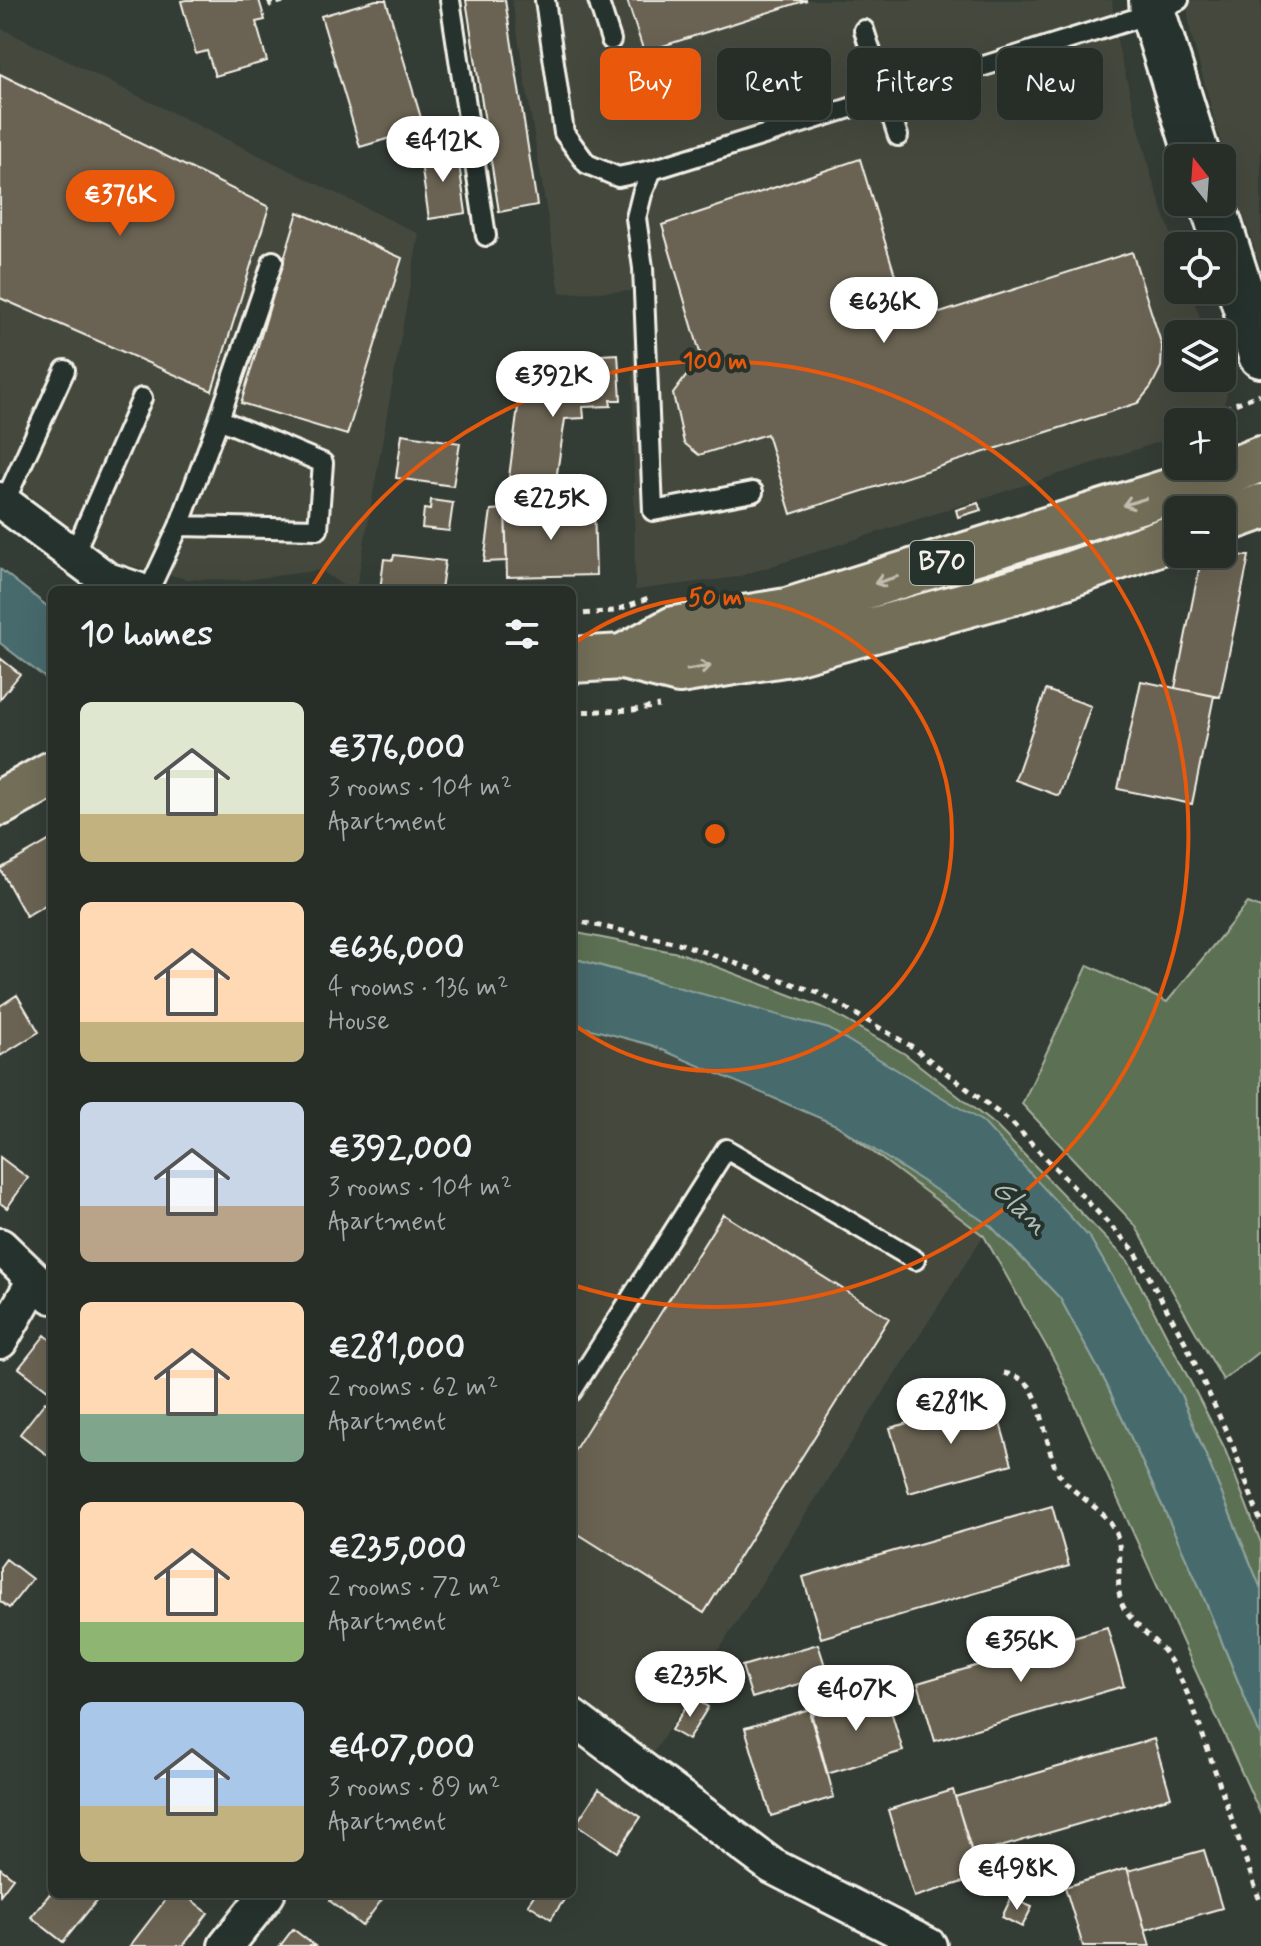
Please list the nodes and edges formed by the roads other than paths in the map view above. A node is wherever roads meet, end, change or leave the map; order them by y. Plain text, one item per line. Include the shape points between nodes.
1 (450, 0) edge
2 (545, 0) edge
3 (598, 0) edge
4 (1161, 4) edge
5 (864, 30) dead end
6 (611, 40) dead end
7 (870, 48) edge
8 (981, 64) edge
9 (847, 108) edge
10 (893, 120) edge
11 (898, 136) dead end
12 (1195, 144) edge
13 (652, 170) junction
14 (1216, 216) edge
15 (486, 236) dead end
16 (273, 261) dead end
17 (1261, 355) edge
18 (65, 370) dead end
19 (142, 398) dead end
20 (219, 419) junction
21 (1261, 459) edge
22 (753, 492) dead end
23 (2, 502) edge
24 (1261, 507) edge
25 (1236, 516) edge
26 (179, 526) junction
27 (1164, 541) edge
28 (73, 556) junction
29 (125, 586) edge
30 (151, 586) edge
31 (623, 657) junction
32 (576, 660) edge
33 (48, 776) edge
34 (0, 803) edge
35 (0, 1246) edge
36 (915, 1260) dead end
37 (44, 1288) edge
38 (0, 1341) edge
39 (576, 1385) edge
40 (576, 1720) edge
41 (264, 1898) edge
42 (226, 1946) edge
43 (929, 1946) edge

1 - 15 lane
2 - 13 lane via 564,133 587,164 618,177
3 - 6 lane
4 - 8 lane
4 - 12 street
5 - 7 lane
9 - 13 lane
10 - 11 lane
13 - 22 lane via 636,218 643,268 653,511
14 - 17 street
16 - 20 lane
18 - 23 lane
19 - 28 lane
20 - 26 lane
20 - 26 lane via 323,463 318,529
21 -> 31 main road, B70 via 787,611 674,629
23 - 28 street
24 - 25 main road
26 - 30 lane
31 -> 27 main road, B70 via 679,671 790,653 1009,593
28 - 29 street
31 - 32 main road, B70
33 - 34 main road
35 - 37 street
36 - 39 lane via 726,1149
37 - 38 street
40 - 43 street via 772,1866
41 - 42 street

